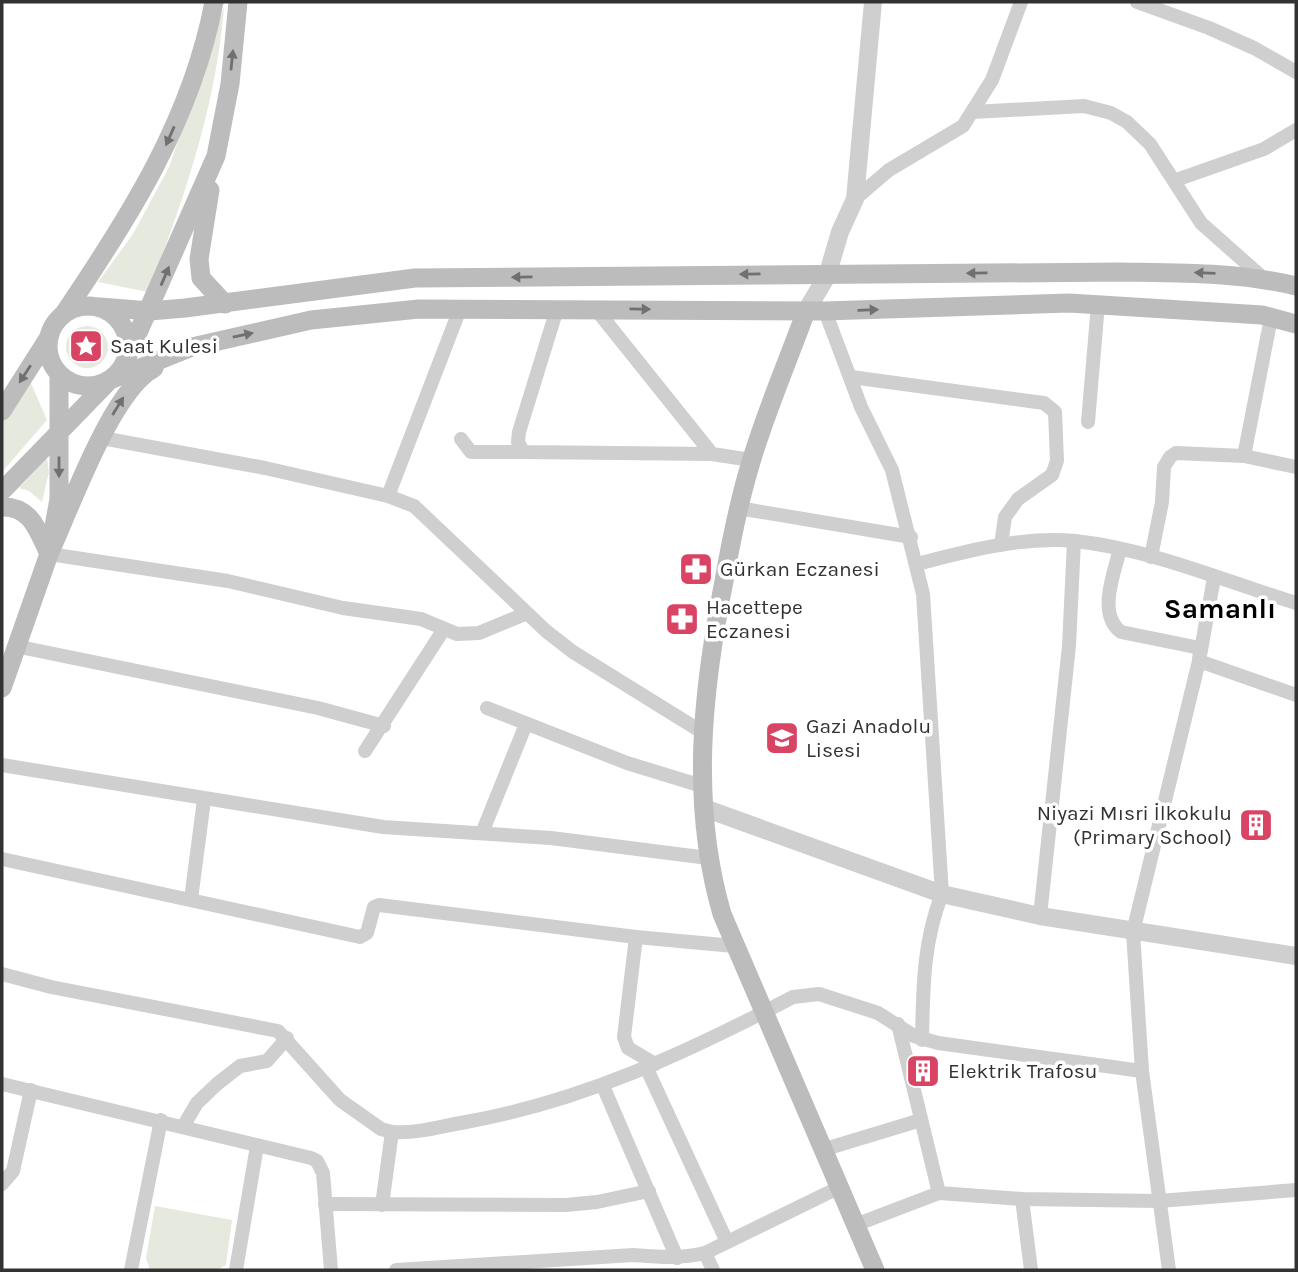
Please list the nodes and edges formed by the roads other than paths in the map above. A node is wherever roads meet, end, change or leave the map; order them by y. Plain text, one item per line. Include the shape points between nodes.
1 (214, 2) edge
2 (239, 2) edge
3 (873, 2) edge
4 (1021, 2) edge
5 (1137, 2) edge
6 (1295, 70) edge
7 (974, 112) junction
8 (1296, 130) edge
9 (216, 156) junction
10 (1176, 180) junction
11 (855, 199) junction
12 (827, 276) junction
13 (1263, 278) junction
14 (1296, 286) edge
15 (225, 304) junction
16 (1098, 304) junction
17 (100, 307) junction
18 (595, 308) junction
19 (460, 309) junction
20 (557, 309) junction
21 (150, 310) junction
22 (815, 311) junction
23 (63, 315) junction
24 (1271, 318) junction
25 (1296, 324) edge
26 (49, 337) junction
27 (192, 346) junction
28 (126, 360) junction
29 (59, 375) junction
30 (851, 377) junction
31 (110, 380) junction
32 (2, 411) edge
33 (1088, 422) dead end
34 (59, 432) junction
35 (102, 438) junction
36 (461, 439) dead end
37 (523, 452) junction
38 (712, 454) junction
39 (1244, 456) junction
40 (751, 460) junction
41 (1296, 467) edge
42 (2, 491) edge
43 (388, 496) junction
44 (2, 507) edge
45 (738, 508) junction
46 (911, 537) junction
47 (1074, 541) junction
48 (1001, 545) junction
49 (1119, 549) junction
50 (49, 554) junction
51 (1151, 557) junction
52 (917, 564) junction
53 (1214, 578) junction
54 (1296, 603) edge
55 (525, 614) junction
56 (444, 629) junction
57 (15, 646) junction
58 (1199, 654) junction
59 (2, 688) edge
60 (1296, 695) edge
61 (487, 708) dead end
62 (526, 723) junction
63 (384, 726) junction
64 (702, 732) junction
65 (365, 751) dead end
66 (2, 765) edge
67 (702, 786) junction
68 (204, 800) junction
69 (704, 808) junction
70 (482, 833) junction
71 (2, 859) edge
72 (708, 859) junction
73 (942, 894) junction
74 (191, 899) junction
75 (1040, 916) junction
76 (1133, 932) junction
77 (636, 937) junction
78 (734, 946) junction
79 (1296, 956) edge
80 (2, 974) edge
81 (764, 1013) junction
82 (898, 1024) junction
83 (287, 1038) junction
84 (922, 1040) junction
85 (651, 1066) junction
86 (1142, 1071) junction
87 (2, 1084) edge
88 (603, 1086) junction
89 (31, 1090) junction
90 (161, 1120) junction
91 (921, 1120) junction
92 (184, 1125) junction
93 (392, 1132) junction
94 (257, 1146) junction
95 (822, 1150) junction
96 (2, 1184) edge
97 (838, 1188) junction
98 (1296, 1190) edge
99 (649, 1191) junction
100 (939, 1193) junction
101 (1023, 1199) junction
102 (1159, 1201) junction
103 (325, 1204) junction
104 (382, 1205) junction
105 (855, 1225) junction
106 (727, 1242) junction
107 (705, 1253) junction
108 (677, 1258) junction
109 (647, 1263) edge
110 (511, 1267) edge
111 (131, 1270) edge
112 (236, 1270) edge
113 (331, 1270) edge
114 (396, 1270) edge
115 (713, 1270) edge
116 (875, 1270) edge
117 (1031, 1270) edge
118 (1169, 1270) edge

1 -> 23 main road via 182,109 157,164 124,224
9 -> 2 main road
3 - 11 street
4 - 7 street via 992,80
5 - 6 street via 1221,33
7 - 10 street via 1084,106 1111,113 1150,144
7 - 11 street via 963,126 889,170
8 - 10 street via 1264,149
9 - 15 main road via 199,259 201,278
21 -> 9 main road
10 - 13 street via 1201,223
11 - 12 street
13 -> 12 main road via 1120,272
12 -> 15 main road via 415,278
12 - 22 street
13 - 14 main road
15 - 21 main road
22 -> 16 main road
16 - 24 main road
16 - 33 street
17 - 21 main road
17 - 23 main road via 87,306
17 - 28 main road via 112,313 127,334
18 - 20 main road
18 -> 22 main road
18 - 38 street
19 - 20 main road
27 -> 19 main road via 311,320
19 - 43 street
20 - 37 street via 519,432
21 - 28 main road
22 - 30 street
22 - 40 main road
23 - 26 main road
24 - 25 main road
24 - 39 street
26 - 29 main road via 48,351
26 -> 32 main road
27 - 31 main road
35 -> 27 main road via 127,391 143,374
28 - 31 main road
29 - 31 main road via 83,386
29 - 34 main road
30 - 46 street via 892,470
30 - 48 street via 1044,403 1055,412 1057,461 1052,475 1018,499 1005,517
31 - 34 main road
34 - 42 main road
34 -> 50 main road via 59,499
35 - 43 street
35 - 50 main road
36 - 37 street via 471,452
37 - 38 street
38 - 40 street
39 - 41 street
39 - 51 street via 1188,452 1170,457 1164,467
40 - 45 main road
43 - 55 street via 424,513
44 - 50 main road via 16,507 27,515
45 - 46 street
45 - 64 main road via 708,663
46 - 52 street
47 - 48 street
47 - 49 street
47 - 75 street via 1069,646
48 - 52 street
49 - 51 street
49 - 58 street via 1108,607 1114,627
50 - 56 street via 228,581 343,608 421,619
50 - 57 main road
51 - 53 street
52 - 73 street via 926,615
53 - 54 street
53 - 58 street
55 - 56 street via 479,633
55 - 64 street via 573,652
56 - 63 street
57 - 59 main road
57 - 63 street
58 - 60 street
58 - 76 street
61 - 62 street
62 - 67 street via 627,763
62 - 70 street
63 - 65 street
64 - 67 main road
66 - 68 street
67 - 69 main road
68 - 70 street via 383,827
68 - 74 street
69 - 72 main road
69 - 73 street
70 - 72 street
71 - 74 street
72 - 78 main road
73 - 75 street
73 - 84 street via 928,931
74 - 77 street via 360,937 368,933 379,905
75 - 76 street
76 - 79 street
76 - 86 street
77 - 78 street
77 - 85 street via 624,1037 628,1048
78 - 81 main road
80 - 83 street via 262,1026
81 - 82 street via 793,998 818,994
81 - 85 street
81 - 95 main road
82 - 84 street
82 - 91 street
83 - 92 street via 267,1061 240,1066 216,1084
83 - 93 street via 340,1100
84 - 86 street
85 - 88 street
85 - 106 street
86 - 102 street
87 - 89 street
88 - 93 street via 485,1118
88 - 99 street
89 - 90 street
89 - 96 street via 13,1171
90 - 92 street
90 - 111 street
91 - 95 street
91 - 100 street
92 - 94 street
93 - 104 street
94 - 103 street via 317,1161 323,1173
94 - 112 street
95 - 97 main road
97 - 105 main road
97 - 106 street
98 - 102 street
99 - 104 street via 582,1204
99 - 108 street
100 - 101 street
100 - 105 street
101 - 102 street
101 - 117 street
102 - 118 street
103 - 104 street
103 - 113 street
105 - 116 main road
106 - 107 street
107 - 108 street
107 - 115 street
108 - 109 street
109 - 110 street
110 - 114 street

